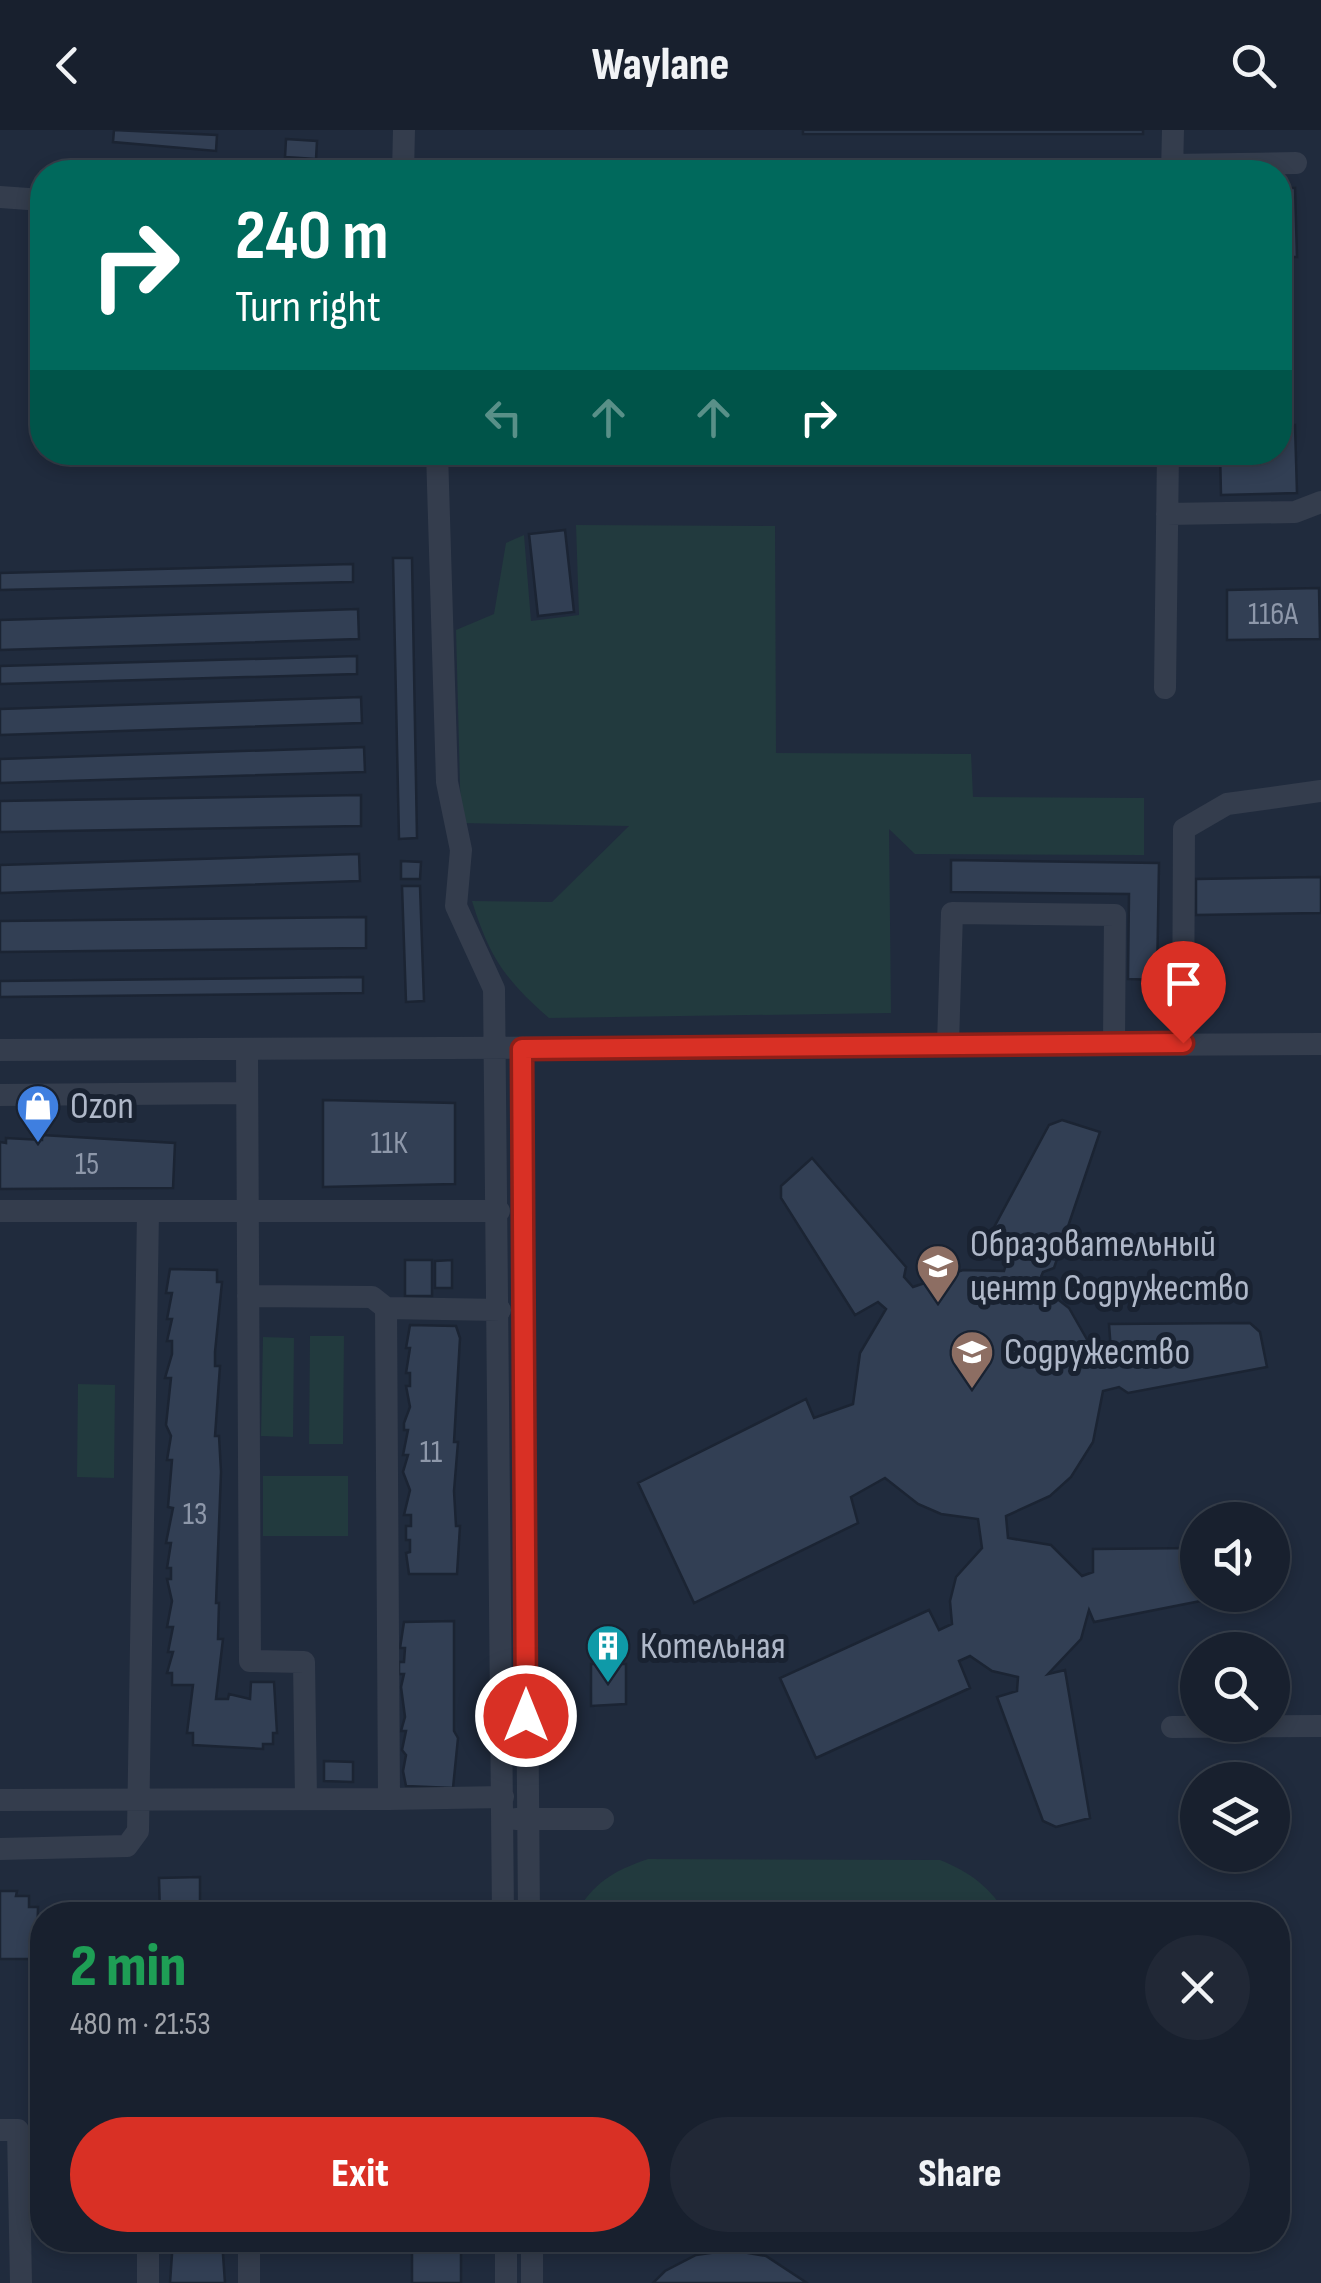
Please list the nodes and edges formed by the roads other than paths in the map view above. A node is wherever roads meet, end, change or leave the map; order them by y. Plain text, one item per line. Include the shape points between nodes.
1 (404, 130) edge
2 (1173, 130) edge
3 (403, 160) edge
4 (1172, 160) edge
5 (1292, 164) edge
6 (1296, 164) dead end
7 (0, 197) edge
8 (30, 199) edge
9 (436, 465) edge
10 (1168, 465) edge
11 (1321, 502) edge
12 (1167, 514) junction
13 (1165, 688) dead end
14 (1321, 791) edge
15 (1114, 1043) junction
16 (1183, 1043) junction
17 (948, 1044) junction
18 (1321, 1044) edge
19 (495, 1049) junction
20 (522, 1049) junction
21 (0, 1050) edge
22 (247, 1050) junction
23 (247, 1094) junction
24 (0, 1095) edge
25 (0, 1211) edge
26 (499, 1211) junction
27 (148, 1212) junction
28 (248, 1213) junction
29 (248, 1296) junction
30 (386, 1308) junction
31 (500, 1310) junction
32 (1321, 1726) edge
33 (1172, 1727) dead end
34 (140, 1797) junction
35 (306, 1798) junction
36 (389, 1799) junction
37 (0, 1800) edge
38 (503, 1808) junction
39 (603, 1818) dead end
40 (527, 1819) junction
41 (0, 1848) edge
42 (504, 1902) edge
43 (529, 1902) edge
44 (0, 2130) edge
45 (148, 2252) edge
46 (250, 2252) edge
47 (506, 2252) edge
48 (532, 2252) edge
49 (21, 2283) edge
50 (148, 2283) edge
51 (250, 2283) edge
52 (506, 2283) edge
53 (532, 2283) edge

1 - 3 street
2 - 4 street
5 - 6 street
7 - 8 street
9 - 19 street via 447,782 460,850 456,906 494,988
10 - 12 street
11 - 12 street via 1295,512
12 - 13 street
14 - 16 street via 1227,804 1184,829
15 - 16 street
15 - 17 street
15 - 17 street via 1114,915 952,912
16 - 18 street
17 - 20 street
19 - 20 street
19 - 22 street
19 - 26 street
20 - 40 street
21 - 22 street
22 - 23 street
23 - 24 street
23 - 28 street
25 - 27 street
26 - 28 street
26 - 31 street
27 - 28 street
27 - 34 street
28 - 29 street
29 - 30 street via 372,1296
29 - 35 street via 250,1662 304,1662
30 - 31 street
30 - 36 street
31 - 38 street
32 - 33 street
34 - 35 street
34 - 37 street
34 - 41 street via 138,1830 128,1846
35 - 36 street
36 - 38 street
38 - 40 street
38 - 42 street
39 - 40 street
40 - 43 street
44 - 49 street via 18,2130
45 - 50 street
46 - 51 street
47 - 52 street
48 - 53 street

